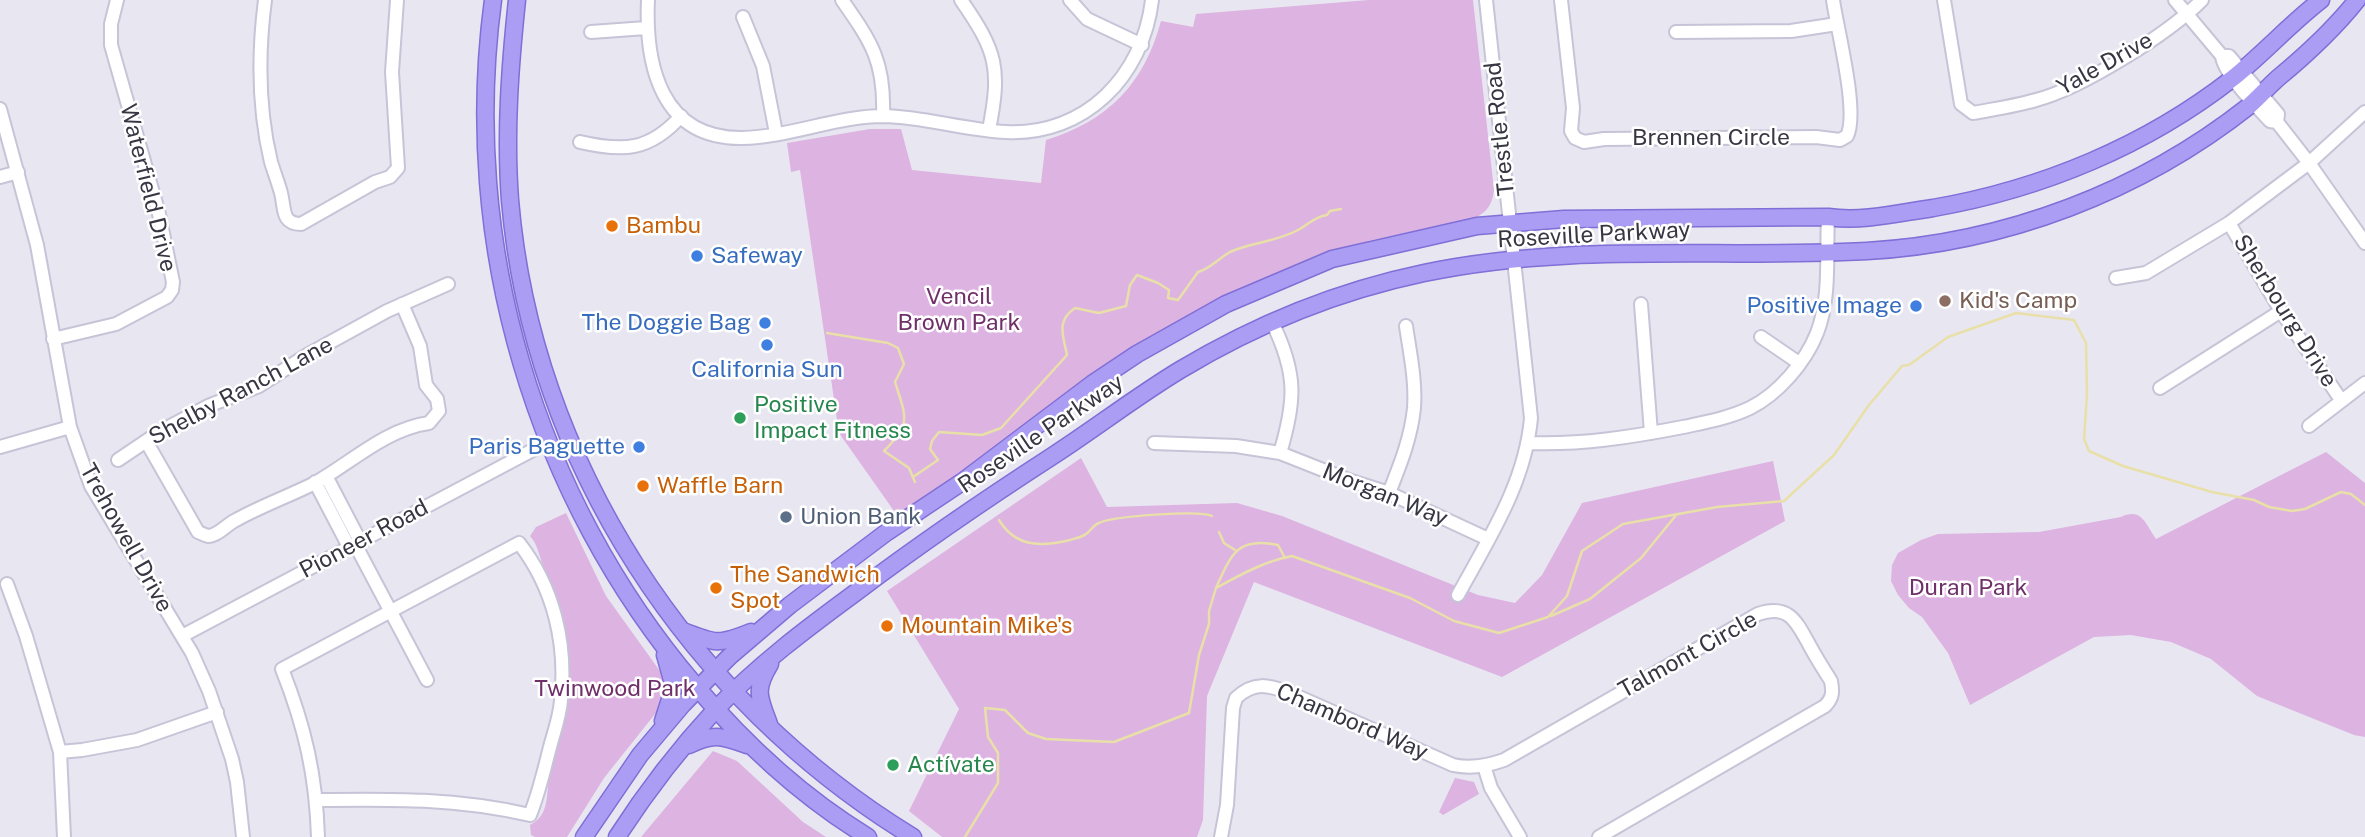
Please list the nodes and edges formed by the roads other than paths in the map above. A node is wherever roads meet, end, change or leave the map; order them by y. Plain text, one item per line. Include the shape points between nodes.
1 (117, 0) edge
2 (265, 0) edge
3 (397, 0) edge
4 (493, 0) edge
5 (517, 0) edge
6 (648, 0) edge
7 (842, 0) edge
8 (961, 0) edge
9 (1070, 0) edge
10 (1152, 0) edge
11 (1486, 0) edge
12 (1561, 0) edge
13 (1833, 0) edge
14 (1944, 0) edge
15 (2175, 0) edge
16 (2202, 0) edge
17 (2321, 0) edge
18 (2357, 0) edge
19 (2187, 14) junction
20 (743, 17) dead end
21 (1837, 23) junction
22 (646, 28) junction
23 (591, 32) dead end
24 (1676, 32) dead end
25 (1142, 45) junction
26 (2237, 74) junction
27 (2253, 94) junction
28 (0, 109) edge
29 (2365, 112) edge
30 (681, 116) junction
31 (883, 116) junction
32 (989, 130) junction
33 (776, 133) junction
34 (580, 142) dead end
35 (2309, 163) junction
36 (18, 172) junction
37 (0, 177) edge
38 (1828, 217) junction
39 (1511, 223) junction
40 (2229, 223) junction
41 (2365, 243) edge
42 (1826, 252) junction
43 (1514, 259) junction
44 (2116, 278) dead end
45 (448, 284) dead end
46 (402, 304) junction
47 (1641, 304) dead end
48 (2281, 311) junction
49 (1272, 322) junction
50 (1406, 326) dead end
51 (1762, 337) dead end
52 (53, 339) junction
53 (1799, 363) junction
54 (524, 373) junction
55 (2365, 383) edge
56 (2161, 388) dead end
57 (2341, 400) junction
58 (2309, 426) dead end
59 (69, 427) junction
60 (565, 430) junction
61 (1651, 433) junction
62 (146, 441) junction
63 (548, 442) junction
64 (1154, 443) dead end
65 (1529, 443) junction
66 (0, 447) edge
67 (1280, 453) junction
68 (118, 460) dead end
69 (320, 479) junction
70 (1389, 493) junction
71 (1488, 539) junction
72 (355, 544) junction
73 (8, 584) dead end
74 (1458, 595) dead end
75 (391, 612) junction
76 (764, 627) junction
77 (681, 630) junction
78 (182, 636) junction
79 (664, 649) junction
80 (780, 649) junction
81 (714, 671) junction
82 (427, 680) dead end
83 (697, 688) junction
84 (733, 692) junction
85 (715, 710) junction
86 (217, 712) junction
87 (771, 730) junction
88 (659, 732) junction
89 (753, 747) junction
90 (680, 750) junction
91 (60, 751) junction
92 (1484, 766) junction
93 (317, 800) junction
94 (1602, 836) edge
95 (64, 837) edge
96 (243, 837) edge
97 (318, 837) edge
98 (584, 837) edge
99 (617, 837) edge
100 (868, 837) edge
101 (913, 837) edge
102 (1221, 837) edge
103 (1520, 837) edge

1 - 52 street, Waterfield Drive via 111,45 159,214 172,290 116,324
2 - 3 street via 260,57 266,136 283,212 293,224 390,177 398,168 392,72
4 - 54 main road via 485,117 490,202 503,290
5 - 60 main road via 508,114 510,200 531,325
6 - 22 street
7 - 31 street via 876,54 882,75
8 - 32 street via 994,58 996,85
9 - 25 street via 1087,19
10 - 25 street
11 - 39 street, Trestle Road
12 - 21 street, Brennen Circle via 1573,108 1571,131 1584,142 1617,138 1840,140 1847,136 1852,119
13 - 21 street, Brennen Circle
14 - 19 street, Yale Drive via 1961,104 1973,113 2039,100 2091,77
15 - 19 street
16 - 19 street, Yale Drive
17 - 26 main road, Roseville Parkway
18 - 27 main road, Roseville Parkway via 2326,35
19 - 26 street via 2222,56 2229,56
20 - 33 street via 763,66
21 - 24 street via 1791,31
22 - 23 street
22 - 30 street via 659,87
25 - 32 street via 1119,82 1073,118 1034,131
26 - 27 street
26 - 38 main road, Roseville Parkway via 2159,127 2049,178 1958,203 1850,220
27 - 35 street via 2270,121 2277,122
27 - 42 main road, Roseville Parkway via 2166,161 2061,212 1947,241
28 - 36 street, Trehowell Drive
29 - 35 street
30 - 33 street via 703,130 728,137
30 - 34 street via 668,131 639,145 608,148
31 - 32 street
31 - 33 street
35 - 40 street
35 - 41 street
36 - 37 street
36 - 52 street, Trehowell Drive via 37,245
38 - 39 main road, Roseville Parkway
38 - 42 street
39 - 43 street, Trestle Road
39 - 76 main road, Roseville Parkway via 1477,226 1332,259 1200,318 1092,384
40 - 44 street via 2146,273
40 - 48 street, Sherbourg Drive
42 - 43 main road, Roseville Parkway
42 - 53 street via 1823,312
43 - 49 main road, Roseville Parkway via 1399,279
43 - 65 street, Trestle Road via 1530,395
45 - 46 street, Shelby Ranch Lane
46 - 62 street, Shelby Ranch Lane via 277,376 208,406
46 - 69 street via 420,346 426,385 437,399 439,411 429,422 411,425
47 - 61 street
48 - 56 street
48 - 57 street, Sherbourg Drive
49 - 67 street via 1287,359 1293,391 1291,418
49 - 80 main road, Roseville Parkway via 1137,397 970,509
50 - 70 street via 1414,407 1406,449
51 - 53 street
52 - 59 street, Trehowell Drive
53 - 61 street via 1771,395 1751,408
54 - 60 main road via 551,420
54 - 63 main road
55 - 57 street
57 - 58 street
59 - 66 street
59 - 78 street, Trehowell Drive via 91,486
60 - 77 main road via 605,513
61 - 65 street via 1584,443
62 - 68 street, Shelby Ranch Lane
62 - 69 street via 198,532 208,536
63 - 72 street, Pioneer Road
63 - 79 main road via 605,561
64 - 67 street, Morgan Way
65 - 71 street, Trestle Road via 1516,486
67 - 70 street, Morgan Way
69 - 72 street
70 - 71 street, Morgan Way
71 - 74 street, Trestle Road
72 - 75 street
72 - 78 street, Pioneer Road
73 - 91 street
75 - 82 street
75 - 93 street via 282,669 310,751
75 - 93 street via 519,543 534,562 555,610 563,655 561,702 530,815 441,800
76 - 77 main road via 725,642
76 - 81 main road, Roseville Parkway
77 - 81 main road
78 - 86 street, Trehowell Drive
79 - 83 main road
79 - 88 main road via 674,687
80 - 84 main road, Roseville Parkway
80 - 87 main road via 759,681 759,698
81 - 83 main road, Roseville Parkway
81 - 84 main road
83 - 85 main road
83 - 88 main road, Roseville Parkway
84 - 85 main road, Roseville Parkway
84 - 87 main road
85 - 89 main road
85 - 90 main road, Roseville Parkway
86 - 91 street via 137,740
86 - 96 street, Trehowell Drive via 237,782
87 - 101 main road via 840,788
88 - 98 main road, Roseville Parkway
89 - 90 main road via 715,736
89 - 100 main road
90 - 99 main road, Roseville Parkway
91 - 95 street
92 - 94 street, Talmont Circle via 1504,760 1758,614 1769,610 1791,616 1831,681 1831,700
92 - 102 street, Chambord Way via 1453,765 1290,693 1256,685 1236,698 1233,708
92 - 103 street via 1491,788
93 - 97 street

